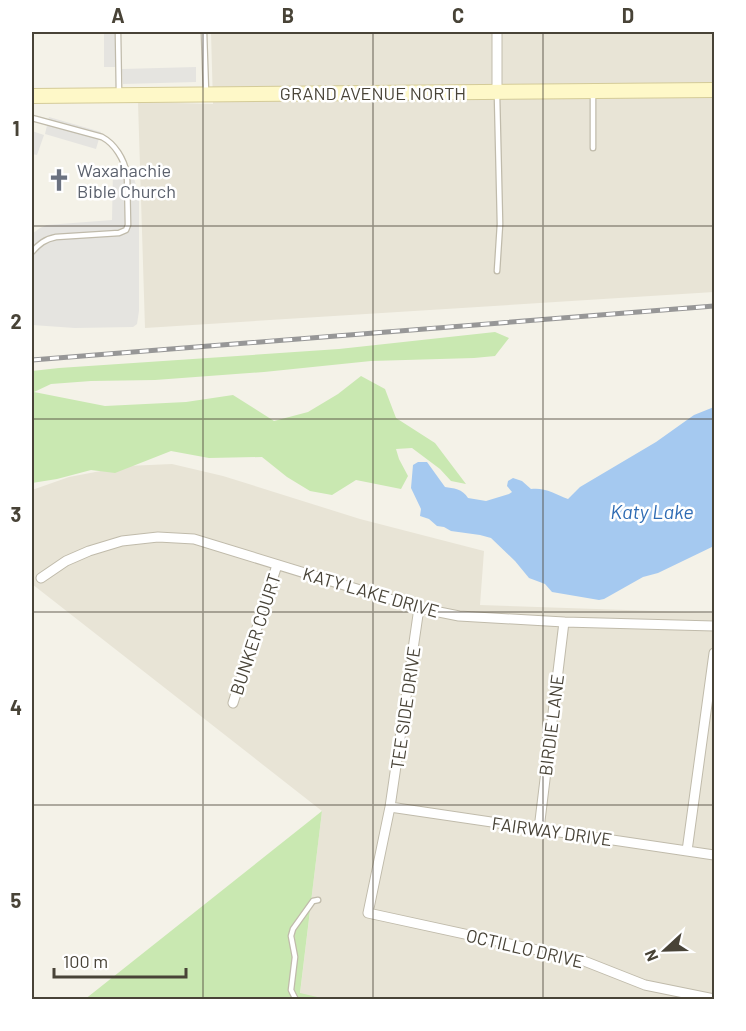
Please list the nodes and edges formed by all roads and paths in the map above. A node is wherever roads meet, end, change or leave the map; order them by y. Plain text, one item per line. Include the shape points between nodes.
1 (118, 32) edge
2 (204, 32) edge
3 (497, 32) edge
4 (714, 90) edge
5 (497, 92) junction
6 (593, 92) junction
7 (207, 94) junction
8 (32, 96) edge
9 (119, 96) junction
10 (32, 117) edge
11 (593, 148) dead end
12 (32, 252) edge
13 (497, 271) dead end
14 (277, 565) junction
15 (41, 578) dead end
16 (419, 608) junction
17 (564, 622) junction
18 (714, 626) edge
19 (714, 653) edge
20 (233, 703) dead end
21 (390, 807) junction
22 (539, 829) junction
23 (687, 851) junction
24 (714, 855) edge
25 (318, 900) dead end
26 (368, 912) joint
27 (296, 999) edge
28 (714, 999) edge

1 - 9 lane
2 - 7 lane
3 - 5 street
4 - 6 main road, GRAND AVENUE NORTH
5 - 6 main road, GRAND AVENUE NORTH
5 - 7 main road, GRAND AVENUE NORTH
5 - 13 lane
6 - 11 lane
7 - 9 main road, GRAND AVENUE NORTH
8 - 9 main road, GRAND AVENUE NORTH
10 - 12 lane via 107,139 120,155 127,174 128,225 119,233 48,239
14 - 15 street, KATY LAKE DRIVE via 194,539 158,537 122,541 89,551
14 - 16 street, KATY LAKE DRIVE
14 - 20 street, BUNKER COURT
16 - 17 street, KATY LAKE DRIVE via 459,616
16 - 21 street, TEE SIDE DRIVE
17 - 18 street, KATY LAKE DRIVE
17 - 22 street, BIRDIE LANE
19 - 23 street
21 - 22 street, FAIRWAY DRIVE
21 - 26 street, TEE SIDE DRIVE
22 - 23 street, FAIRWAY DRIVE
23 - 24 street, FAIRWAY DRIVE
25 - 27 lane via 305,911 291,936 295,957 291,990
26 - 28 street, OCTILLO DRIVE via 579,959 645,985

